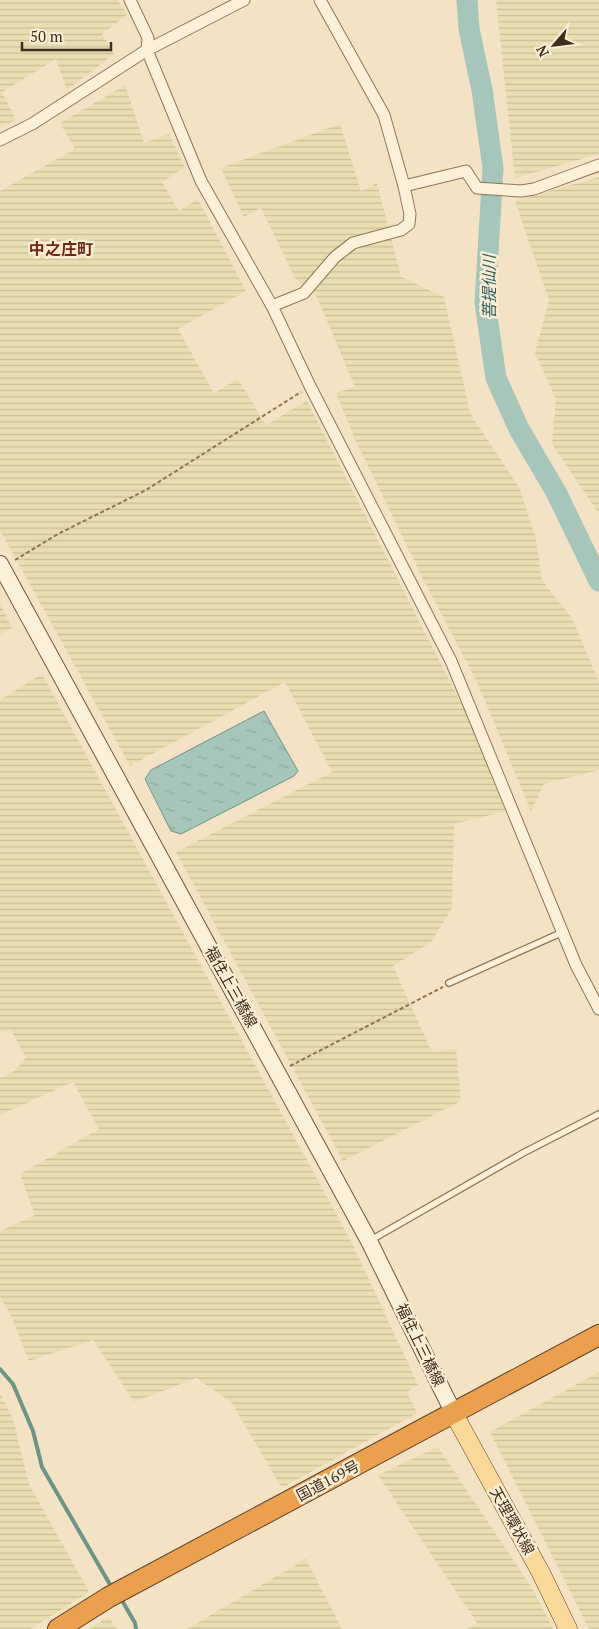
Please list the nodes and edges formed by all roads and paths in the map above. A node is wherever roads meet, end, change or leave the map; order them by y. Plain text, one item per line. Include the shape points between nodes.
1 (130, 0) edge
2 (244, 0) edge
3 (320, 0) edge
4 (147, 50) junction
5 (0, 140) edge
6 (599, 164) edge
7 (404, 186) junction
8 (272, 306) junction
9 (310, 386) junction
10 (1, 567) edge
11 (563, 932) junction
12 (449, 983) joint
13 (599, 1009) edge
14 (278, 1073) junction
15 (599, 1114) edge
16 (369, 1241) junction
17 (599, 1335) edge
18 (454, 1414) junction
19 (58, 1629) edge
20 (568, 1629) edge

1 - 4 street via 148,38
2 - 4 street
3 - 7 street via 384,115
4 - 5 street via 32,124
4 - 8 street via 201,181
6 - 7 street via 521,191 477,188 466,171
7 - 8 street via 409,224 401,230 353,243 335,257 304,293
8 - 9 street
9 - 10 path via 146,490
9 - 11 street via 451,661
10 - 14 main road, 福住上三橋線
11 - 12 lane
11 - 13 street
12 - 14 path
14 - 16 main road, 福住上三橋線
15 - 16 lane via 523,1153
16 - 18 main road, 福住上三橋線
17 - 18 highway, 国道169号
18 - 19 highway, 国道169号 via 115,1594
18 - 20 main road, 天理環状線

